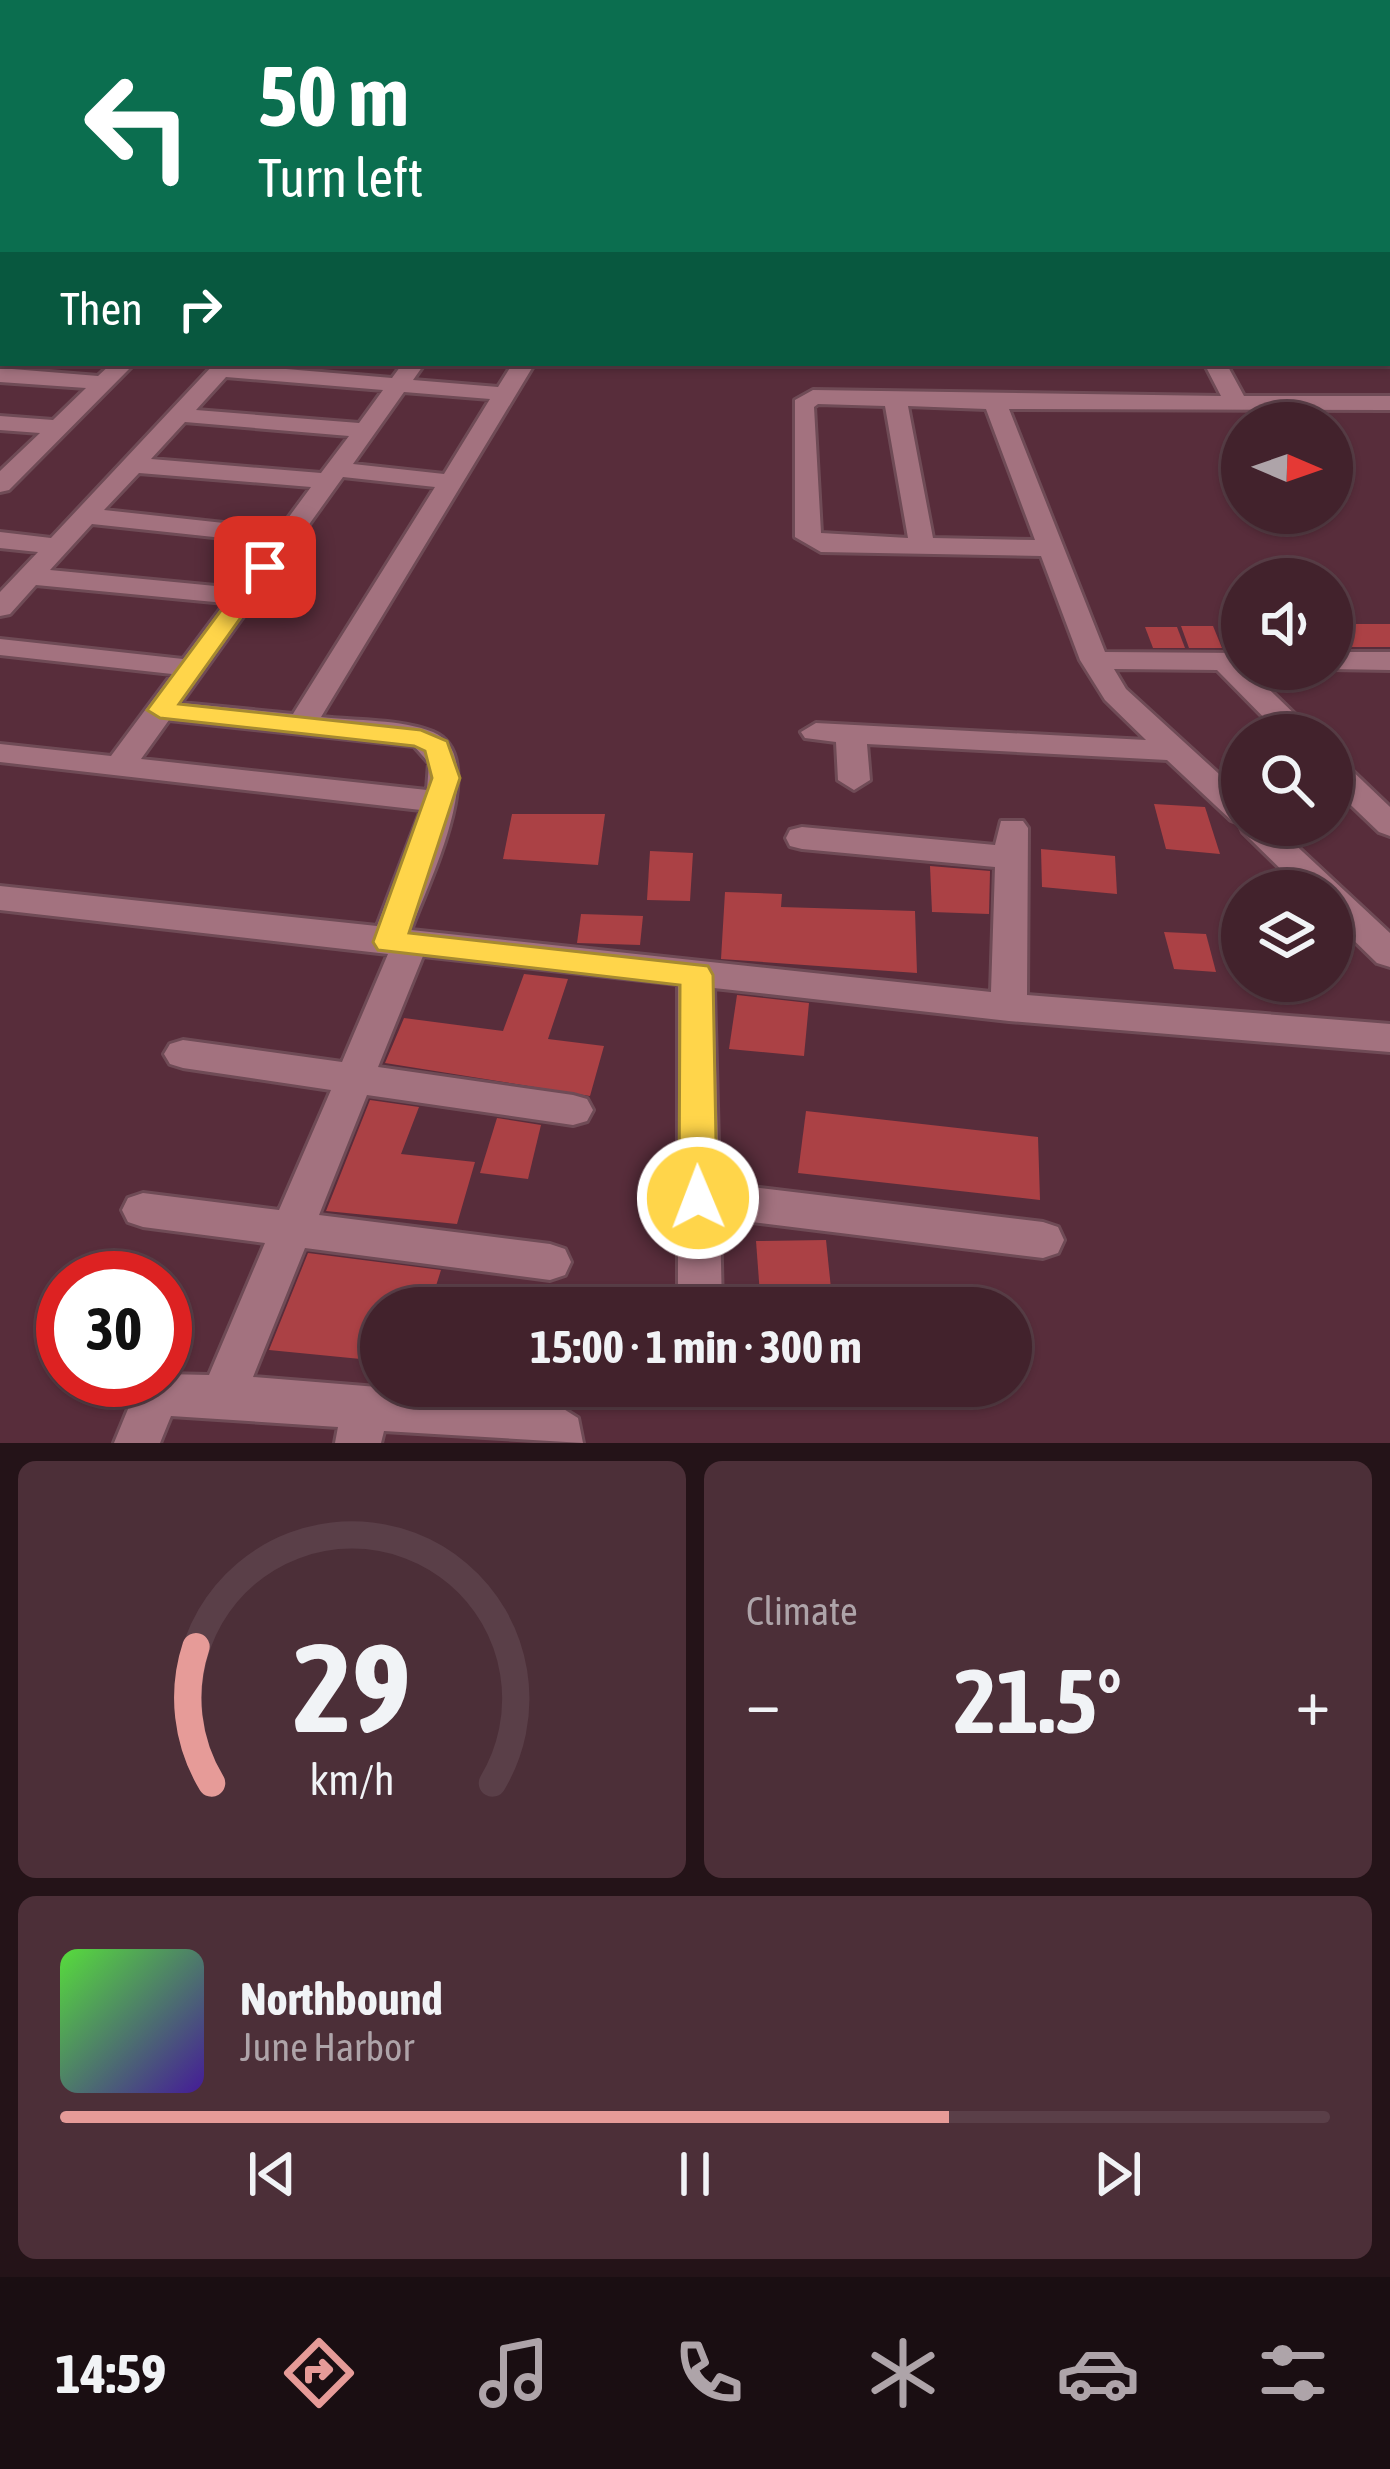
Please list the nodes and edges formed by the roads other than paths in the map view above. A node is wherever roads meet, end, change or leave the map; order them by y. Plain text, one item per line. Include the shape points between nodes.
1 (121, 366) edge
2 (522, 366) edge
3 (1218, 366) edge
4 (224, 367) edge
5 (406, 374) edge
6 (0, 375) edge
7 (104, 383) junction
8 (505, 394) junction
9 (895, 399) junction
10 (995, 402) junction
11 (1236, 402) edge
12 (1353, 403) edge
13 (1390, 403) edge
14 (1221, 404) edge
15 (179, 415) junction
16 (0, 423) edge
17 (59, 427) junction
18 (365, 430) junction
19 (132, 465) junction
20 (332, 475) junction
21 (4, 477) edge
22 (451, 482) junction
23 (85, 516) junction
24 (287, 537) junction
25 (0, 540) edge
26 (57, 546) junction
27 (922, 546) junction
28 (1051, 548) junction
29 (30, 576) junction
30 (243, 597) junction
31 (0, 608) edge
32 (0, 647) edge
33 (1094, 660) junction
34 (1221, 662) edge
35 (1353, 662) edge
36 (1388, 665) edge
37 (191, 668) junction
38 (1259, 690) edge
39 (160, 710) junction
40 (1280, 714) edge
41 (302, 724) junction
42 (816, 732) dead end
43 (851, 734) junction
44 (1176, 751) junction
45 (0, 753) edge
46 (119, 767) junction
47 (854, 780) dead end
48 (1353, 790) edge
49 (1221, 793) edge
50 (439, 802) junction
51 (1390, 826) edge
52 (802, 838) dead end
53 (1276, 846) edge
54 (1302, 870) edge
55 (0, 898) edge
56 (1353, 919) edge
57 (399, 944) junction
58 (1390, 954) edge
59 (696, 975) junction
60 (1009, 1007) junction
61 (1390, 1038) edge
62 (183, 1054) dead end
63 (354, 1080) junction
64 (573, 1110) dead end
65 (698, 1198) junction
66 (143, 1210) dead end
67 (292, 1229) junction
68 (1043, 1240) dead end
69 (550, 1262) dead end
70 (700, 1287) edge
71 (223, 1396) junction
72 (362, 1424) edge
73 (137, 1443) edge
74 (560, 1443) edge

1 - 7 street
2 - 8 street
3 - 11 street
4 - 5 street
4 - 15 street
5 - 8 street
5 - 18 street
6 - 7 street
7 - 17 street
8 - 22 street
9 - 10 street
9 - 27 street
9 - 27 street via 813,397 802,405 808,537
10 - 14 street
10 - 28 street
12 - 13 street
15 - 18 street
15 - 19 street
16 - 17 street
17 - 21 street
18 - 20 street
19 - 20 street
19 - 23 street
20 - 22 street
20 - 24 street
22 - 41 street
23 - 24 street
23 - 26 street
24 - 30 street
25 - 26 street
26 - 29 street
27 - 28 street
28 - 33 street
29 - 30 street
29 - 31 street
30 - 37 street
32 - 37 street
33 - 34 street
33 - 44 street via 1115,694
35 - 36 street
37 - 39 street
38 - 40 street
39 - 41 street
39 - 46 street
41 - 50 street via 430,742 446,769
42 - 43 street
43 - 44 street
43 - 47 street
44 - 49 street
45 - 46 street
46 - 50 street
48 - 51 street
50 - 57 street
52 - 60 street via 1012,843
53 - 54 street
55 - 57 street
56 - 58 street
57 - 59 street
57 - 63 street
59 - 60 street
59 - 65 street
60 - 61 street
62 - 63 street
63 - 64 street
63 - 67 street
65 - 68 street
65 - 70 street
66 - 67 street
67 - 69 street
67 - 71 street
71 - 72 street
71 - 73 street via 156,1395
72 - 74 street via 551,1424

